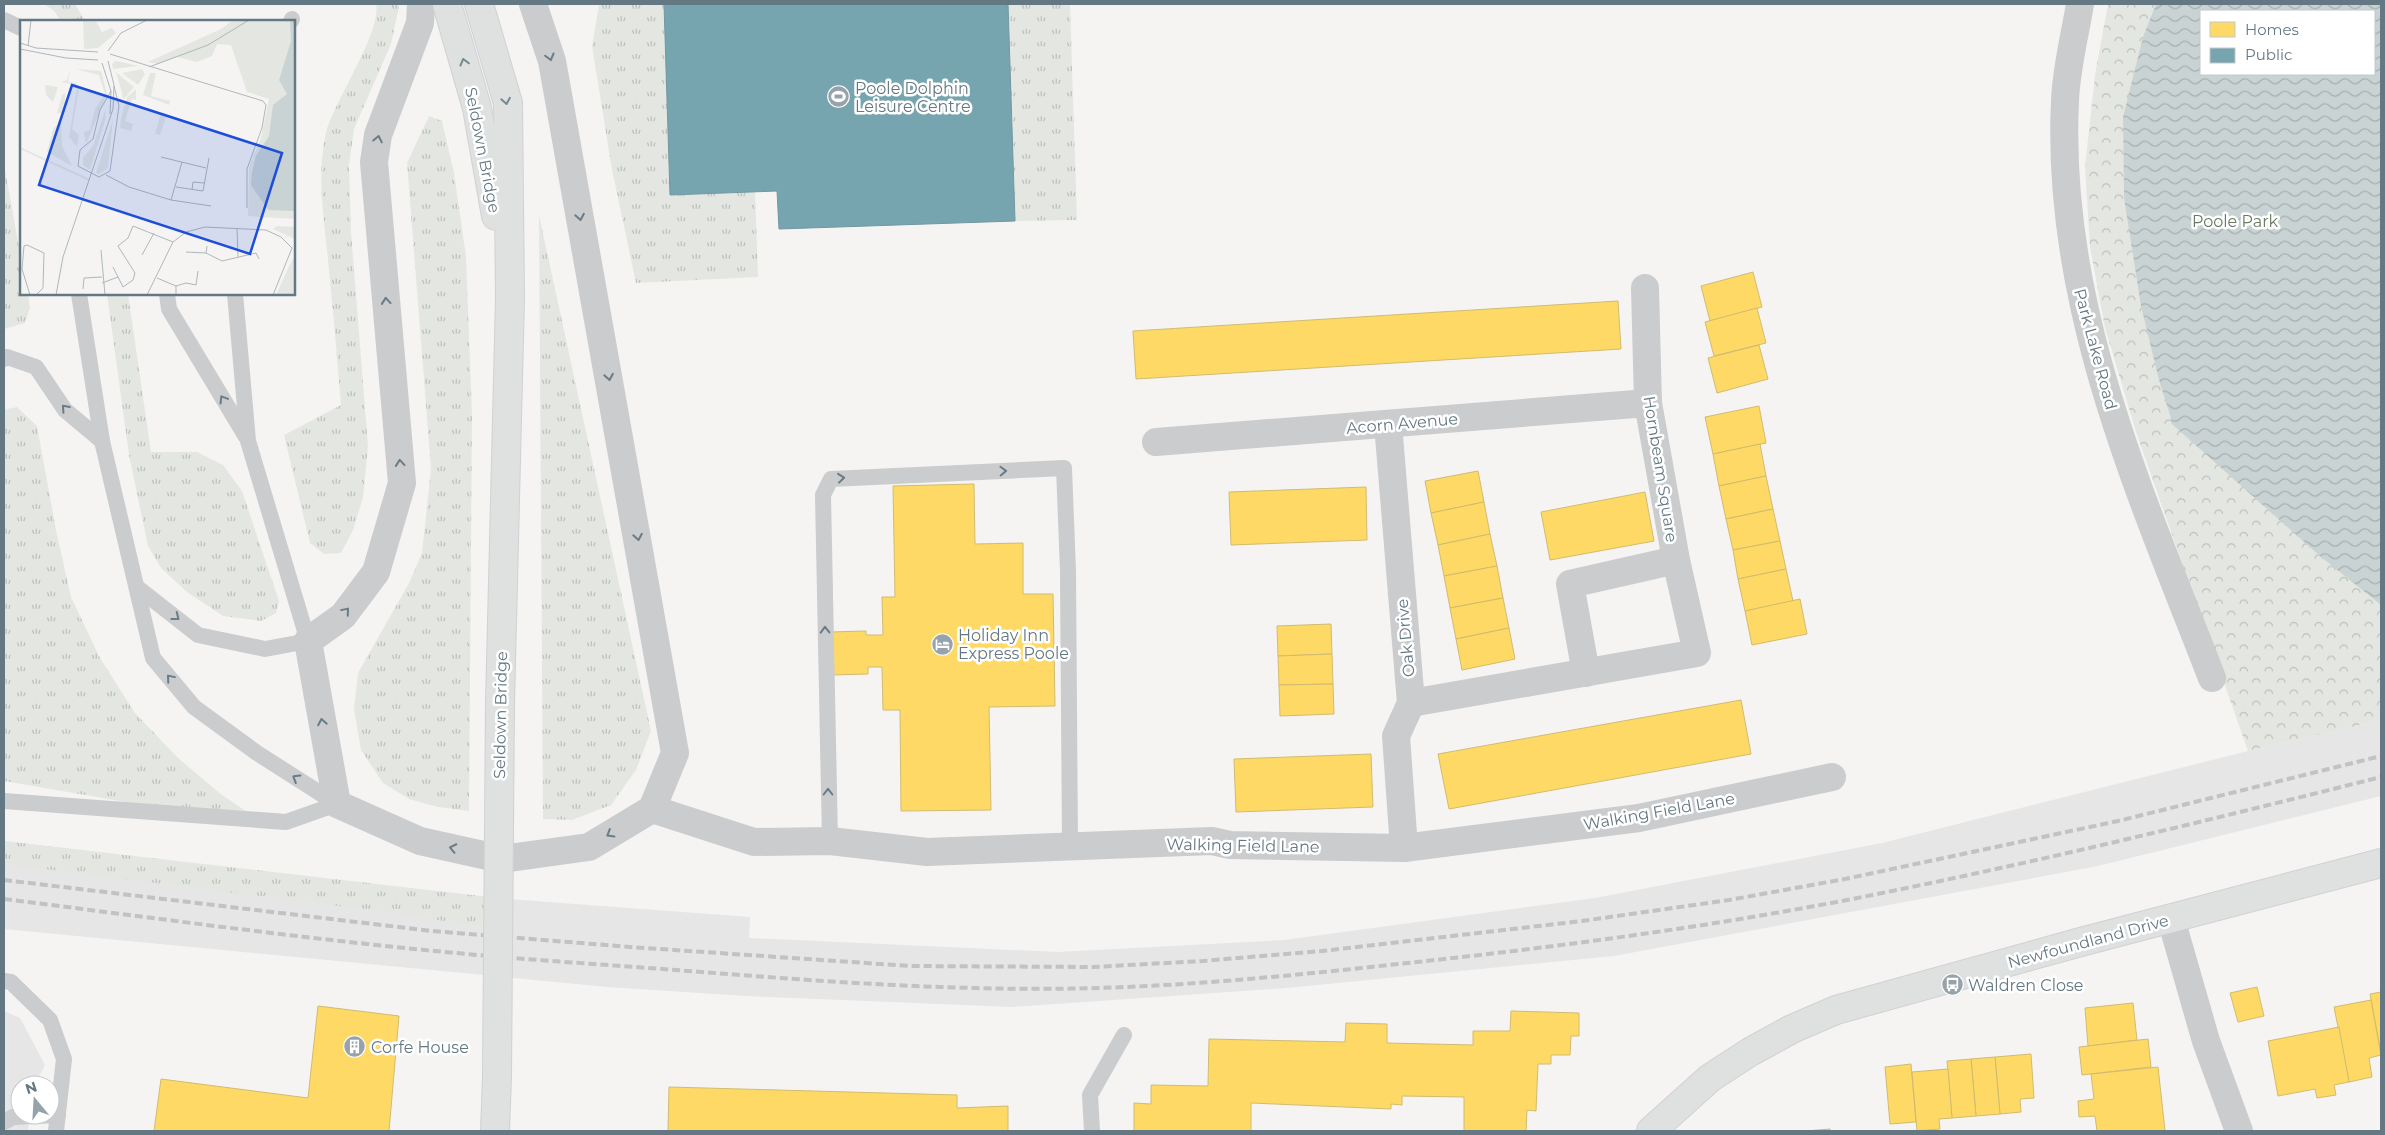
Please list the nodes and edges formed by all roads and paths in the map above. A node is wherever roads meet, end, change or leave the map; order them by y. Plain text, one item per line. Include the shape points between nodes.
1 (421, 4) edge
2 (447, 4) edge
3 (479, 4) edge
4 (533, 4) edge
5 (2080, 4) edge
6 (4, 20) edge
7 (20, 28) edge
8 (1645, 288) dead end
9 (79, 295) edge
10 (167, 295) edge
11 (235, 295) edge
12 (510, 298) junction
13 (4, 359) edge
14 (1648, 403) junction
15 (1388, 424) junction
16 (102, 440) junction
17 (248, 441) junction
18 (1156, 442) dead end
19 (1676, 560) junction
20 (138, 588) junction
21 (308, 641) junction
22 (1586, 673) junction
23 (2212, 678) dead end
24 (1411, 703) junction
25 (1832, 777) dead end
26 (4, 801) edge
27 (337, 804) junction
28 (652, 809) junction
29 (830, 841) junction
30 (1070, 846) junction
31 (1404, 848) junction
32 (2381, 863) edge
33 (2171, 919) junction
34 (4, 981) edge
35 (1124, 1035) dead end
36 (60, 1096) edge
37 (495, 1131) edge
38 (1092, 1131) edge
39 (1651, 1131) edge
40 (2239, 1131) edge

21 -> 1 street via 343,616 376,572 402,483 374,162 378,135 420,23
12 -> 2 street, Seldown Bridge via 477,108
3 -> 12 street, Seldown Bridge via 508,103
4 -> 28 street via 552,61 676,753
5 - 23 street, Park Lake Road via 2065,100 2066,191 2077,282 2103,382 2143,500
6 - 7 lane
8 - 14 street, Hornbeam Square
9 - 16 lane
17 -> 10 lane via 169,308
11 - 17 lane
12 - 37 street, Seldown Bridge, bridge via 500,703
16 -> 13 lane via 65,410 36,367 7,357
14 - 15 street, Acorn Avenue
14 - 19 street, Hornbeam Square
15 - 18 street, Acorn Avenue
15 - 24 street, Oak Drive
16 - 20 lane via 120,525
17 - 21 lane
19 - 22 street, Hornbeam Square via 1570,584
19 - 22 street, Hornbeam Square via 1697,653
20 -> 21 lane via 198,634 265,649
27 -> 20 lane via 257,754 194,707 153,658
27 -> 21 street
22 - 24 street, Hornbeam Square
24 - 31 street, Oak Drive via 1396,736
25 - 31 street, Walking Field Lane via 1639,818
26 - 27 lane via 286,822
28 -> 27 street via 589,847 501,858 420,841
28 - 29 street, Walking Field Lane via 754,842
29 - 30 street, Walking Field Lane via 927,852
29 -> 30 lane via 823,495 831,479 1064,468
30 - 31 street, Walking Field Lane via 1212,841 1230,845
32 - 33 street, Newfoundland Drive
33 - 39 street, Newfoundland Drive via 1836,1010 1792,1029 1710,1078
33 - 40 street via 2206,1041
34 - 36 lane via 11,982 50,1020 64,1059
35 - 38 lane via 1090,1096

